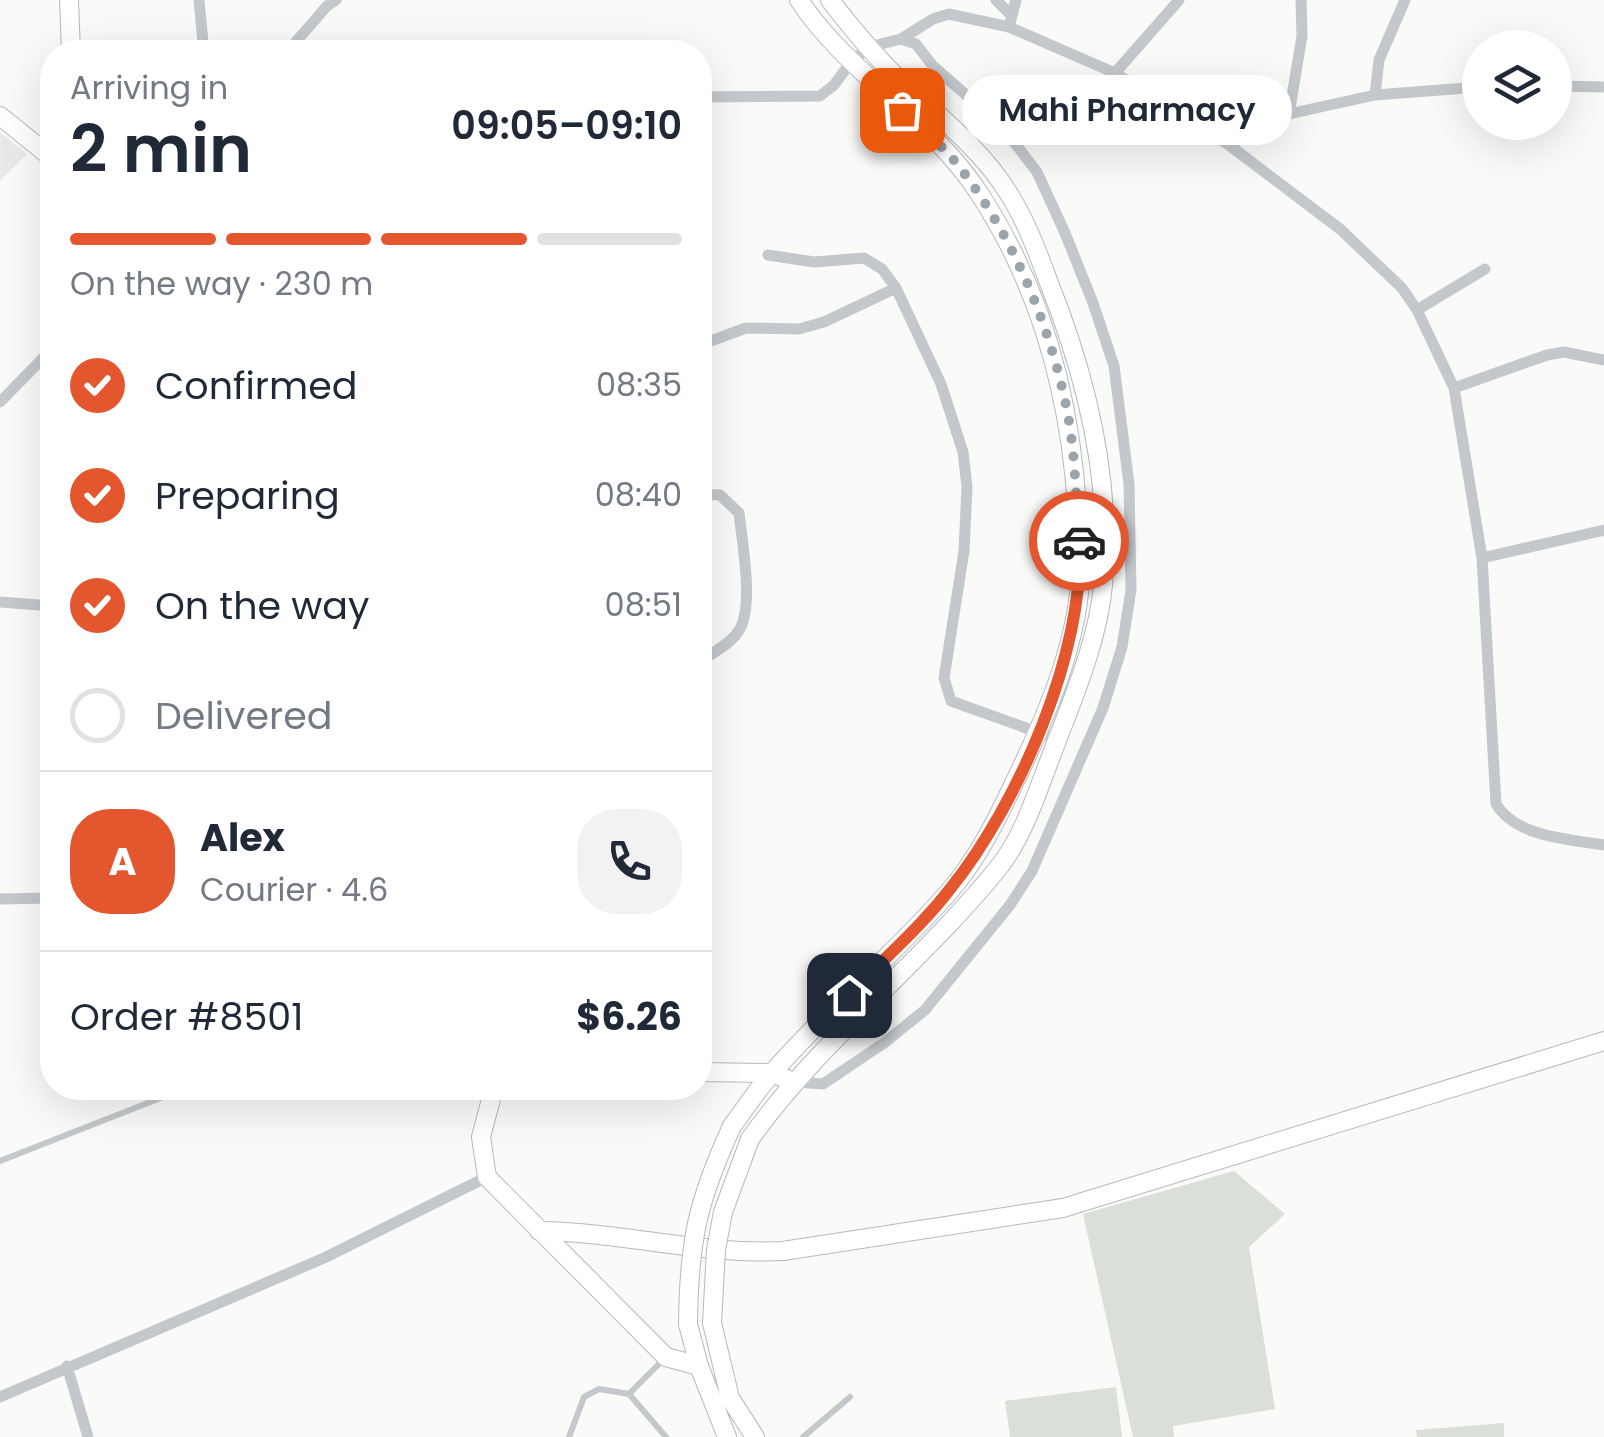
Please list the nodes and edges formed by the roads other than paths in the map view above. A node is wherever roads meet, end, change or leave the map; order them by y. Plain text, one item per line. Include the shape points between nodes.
1 (68, 0) edge
2 (199, 0) edge
3 (336, 0) edge
4 (799, 0) edge
5 (830, 0) edge
6 (996, 0) edge
7 (1016, 0) edge
8 (1179, 0) edge
9 (1301, 0) edge
10 (1405, 0) edge
11 (1010, 21) junction
12 (901, 39) junction
13 (70, 40) edge
14 (203, 40) edge
15 (297, 40) edge
16 (869, 47) junction
17 (851, 62) junction
18 (1115, 73) junction
19 (1572, 86) edge
20 (1604, 86) edge
21 (1462, 88) edge
22 (1375, 95) junction
23 (712, 97) edge
24 (1290, 114) junction
25 (0, 116) edge
26 (1228, 146) junction
27 (40, 148) edge
28 (768, 256) dead end
29 (1485, 269) dead end
30 (896, 288) junction
31 (1417, 310) junction
32 (712, 341) edge
33 (40, 360) edge
34 (1604, 360) edge
35 (1454, 388) junction
36 (0, 402) edge
37 (712, 495) edge
38 (1604, 530) edge
39 (1482, 558) junction
40 (0, 602) edge
41 (40, 605) edge
42 (712, 654) edge
43 (1038, 733) junction
44 (1057, 739) junction
45 (1604, 845) edge
46 (40, 898) edge
47 (0, 899) edge
48 (1604, 1041) edge
49 (712, 1072) edge
50 (772, 1072) junction
51 (794, 1082) junction
52 (156, 1100) edge
53 (491, 1100) edge
54 (0, 1162) edge
55 (487, 1178) junction
56 (539, 1232) junction
57 (666, 1358) junction
58 (67, 1366) junction
59 (699, 1366) junction
60 (630, 1394) junction
61 (0, 1396) edge
62 (850, 1397) dead end
63 (724, 1436) edge
64 (88, 1437) edge
65 (569, 1437) edge
66 (666, 1437) edge
67 (755, 1437) edge
68 (803, 1437) edge

1 - 13 main road
2 - 14 street
3 - 15 street
4 - 17 main road
5 - 16 main road
6 - 11 street
7 - 11 street
8 - 18 street
9 - 24 street
10 - 22 street via 1379,60
11 - 12 street via 949,14
11 - 18 street
12 - 16 street
12 - 51 street via 916,44 990,116 1037,172 1094,303 1114,366 1129,484 1131,590 1103,708 1032,872 1010,905 924,1010 884,1043 822,1084
16 - 17 street
16 - 44 main road via 963,136 1008,192 1035,245 1082,374 1100,486 1103,584
17 - 23 street via 820,96
17 - 43 main road via 954,160 979,193 1053,351 1067,408 1081,581 1070,640
18 - 26 street
19 - 20 street
21 - 22 street
22 - 24 street
24 - 26 street
25 - 27 main road
26 - 31 street via 1340,229
28 - 30 street via 814,262 864,258 882,268
29 - 31 street
30 - 32 street via 824,322 799,329 746,328
30 - 43 street via 948,401 968,486 944,678 951,701
31 - 35 street
33 - 36 street
34 - 35 street via 1547,355
35 - 39 street
37 - 42 street via 739,513 745,615 732,640
38 - 39 street
39 - 45 street via 1496,804 1520,828
40 - 41 street
43 - 44 street
43 - 50 main road via 986,840 949,892
44 - 51 main road via 1002,863
46 - 47 street
48 - 56 main road via 1063,1208 748,1253
49 - 50 main road
50 - 51 main road
50 - 59 main road, bridge via 732,1126 697,1215 688,1324
51 - 67 main road, bridge via 750,1140 716,1250 712,1323 730,1398
52 - 54 lane
53 - 55 main road via 482,1137
55 - 56 main road
55 - 58 street via 324,1258
56 - 57 main road
57 - 59 main road
57 - 60 lane
58 - 61 street
58 - 64 street
59 - 63 main road
60 - 65 lane via 599,1390 584,1397
60 - 66 lane
62 - 68 lane

